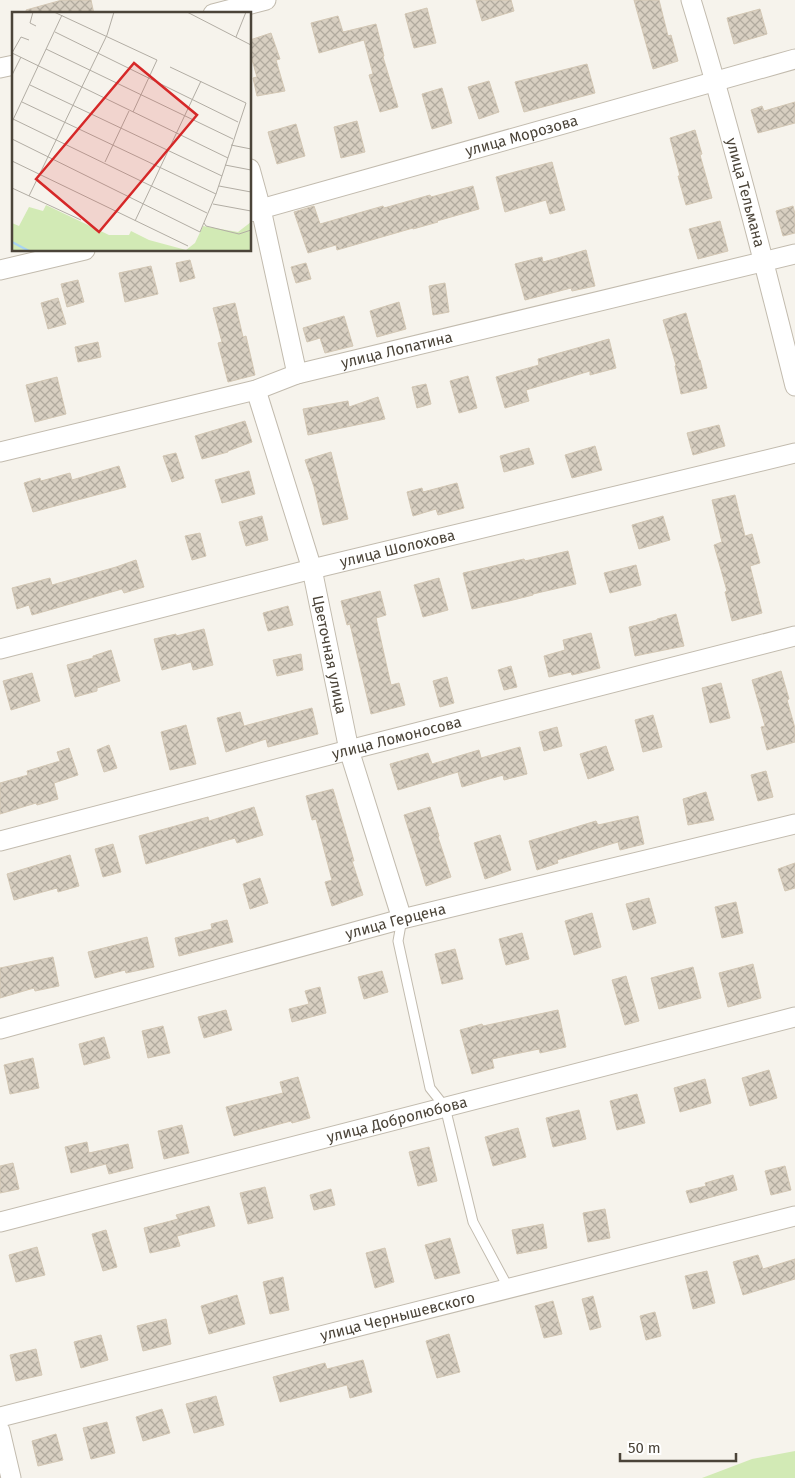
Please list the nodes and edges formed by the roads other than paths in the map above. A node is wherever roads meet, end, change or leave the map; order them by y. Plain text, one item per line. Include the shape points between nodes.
1 (266, 0) edge
2 (691, 0) edge
3 (221, 12) edge
4 (795, 59) edge
5 (715, 80) junction
6 (251, 177) edge
7 (255, 210) edge
8 (81, 251) edge
9 (795, 254) edge
10 (764, 262) junction
11 (0, 270) edge
12 (297, 374) junction
13 (795, 386) edge
14 (256, 390) junction
15 (0, 452) edge
16 (795, 453) edge
17 (312, 569) junction
18 (795, 636) edge
19 (0, 649) edge
20 (349, 750) junction
21 (795, 824) edge
22 (0, 841) edge
23 (402, 919) junction
24 (795, 1017) edge
25 (0, 1029) edge
26 (445, 1107) junction
27 (795, 1216) edge
28 (0, 1222) edge
29 (509, 1288) junction
30 (0, 1417) edge
31 (0, 1431) edge
32 (11, 1478) edge

1 - 3 street
2 - 5 street, улица Тельмана
4 - 5 street, улица Морозова
5 - 7 street, улица Морозова
5 - 10 street, улица Тельмана
6 - 7 street
7 - 12 street
8 - 11 street
9 - 10 street, улица Лопатина
10 - 12 street, улица Лопатина
10 - 13 street, улица Тельмана
12 - 14 street, улица Лопатина
14 - 15 street, улица Лопатина
14 - 17 street, Цветочная улица
16 - 17 street, улица Шолохова
17 - 19 street, улица Шолохова
17 - 20 street, Цветочная улица
18 - 20 street, улица Ломоносова
20 - 22 street, улица Ломоносова
20 - 23 street, Цветочная улица
21 - 23 street, улица Герцена
23 - 25 street, улица Герцена
23 - 26 lane via 398,941 430,1088
24 - 26 street, улица Добролюбова
26 - 28 street, улица Добролюбова
26 - 29 lane via 473,1222
27 - 29 street, улица Чернышевского
29 - 30 street, улица Чернышевского
31 - 32 street

